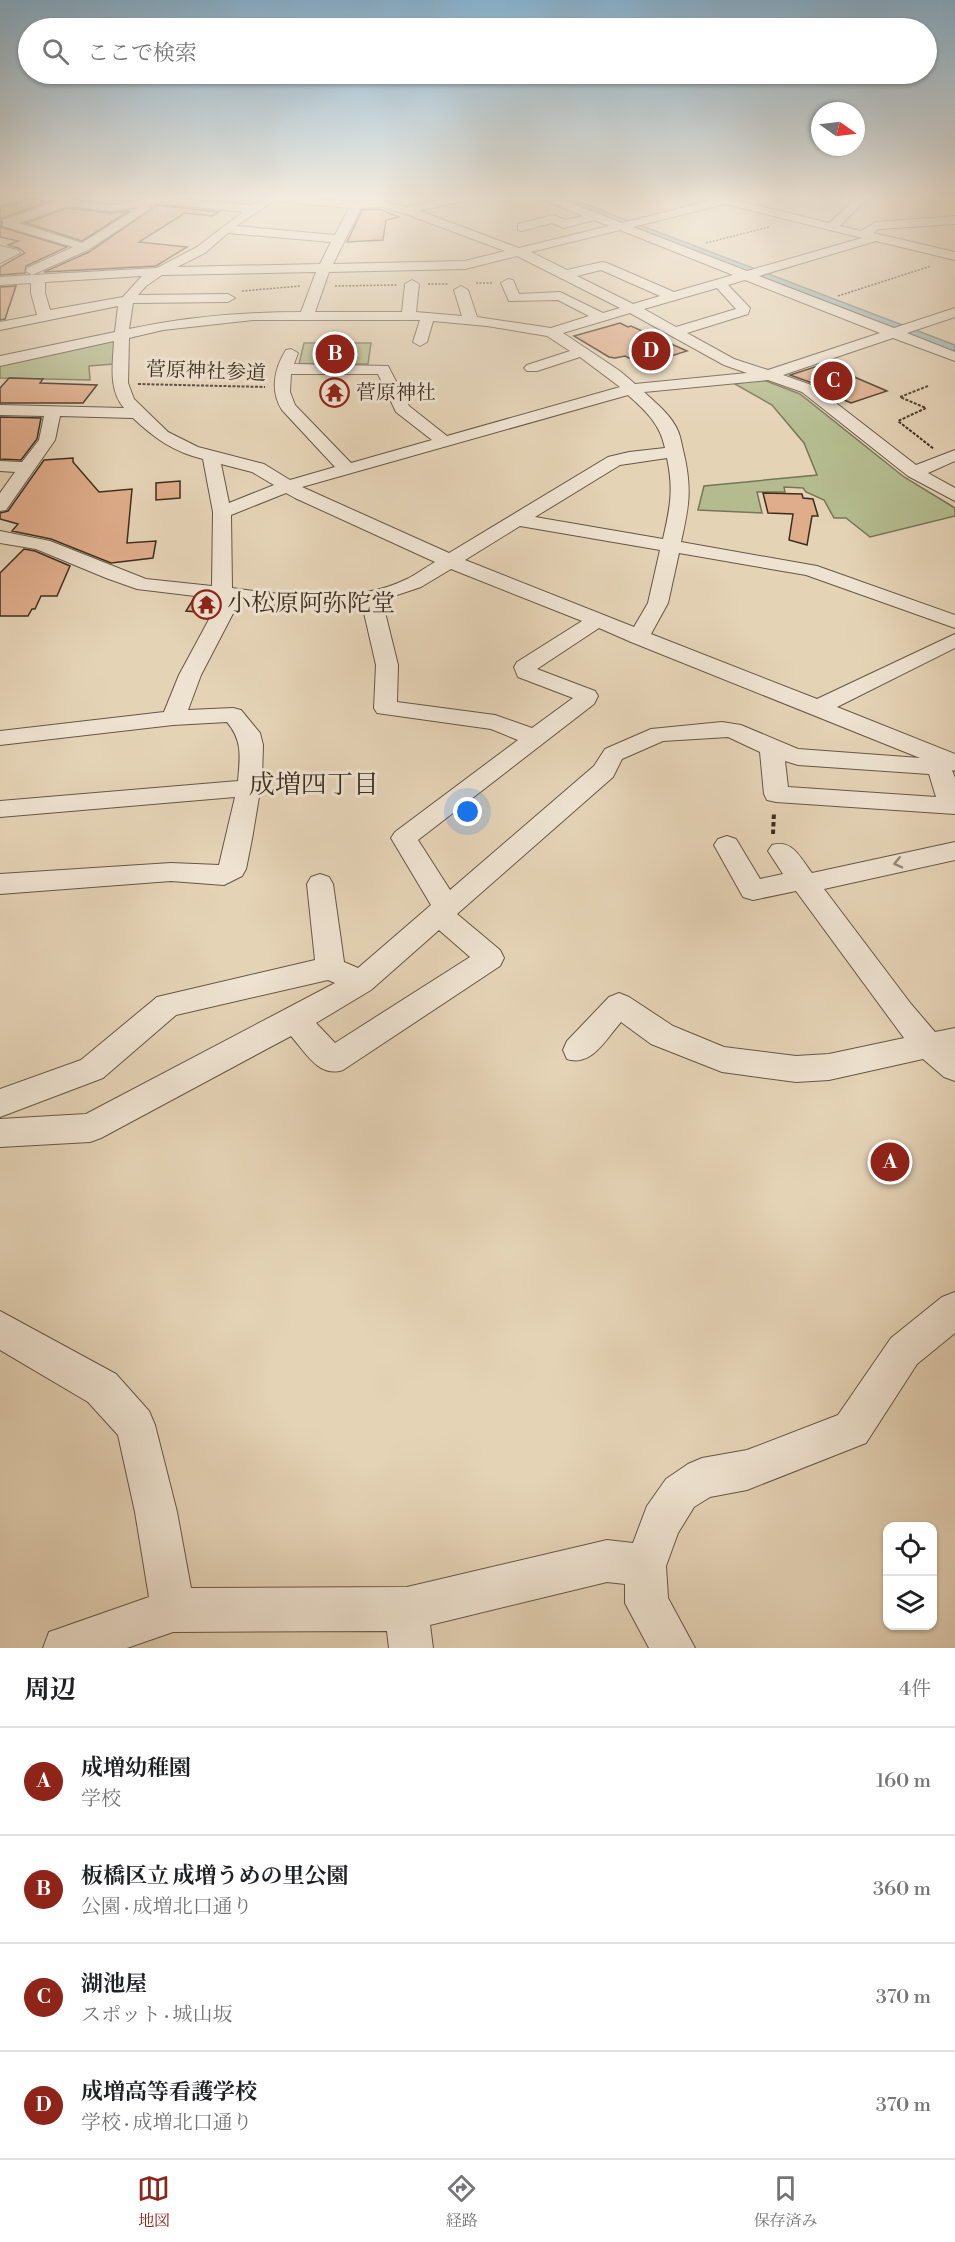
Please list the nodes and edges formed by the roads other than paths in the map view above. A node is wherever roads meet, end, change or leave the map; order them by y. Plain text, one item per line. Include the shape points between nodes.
1 (20, 275) edge
2 (91, 275) edge
3 (152, 275) edge
4 (321, 275) edge
5 (564, 275) edge
6 (623, 275) edge
7 (746, 275) joint
8 (775, 275) edge
9 (38, 278) junction
10 (4, 280) edge
11 (508, 283) dead end
12 (719, 283) junction
13 (412, 284) dead end
14 (461, 290) dead end
15 (672, 296) junction
16 (228, 298) dead end
17 (128, 300) junction
18 (631, 308) junction
19 (955, 312) edge
20 (307, 314) junction
21 (370, 314) junction
22 (44, 315) junction
23 (409, 315) junction
24 (428, 316) junction
25 (601, 317) junction
26 (471, 321) junction
27 (0, 326) edge
28 (911, 327) junction
29 (551, 332) junction
30 (675, 332) junction
31 (122, 333) junction
32 (893, 333) junction
33 (363, 335) dead end
34 (420, 342) dead end
35 (955, 343) edge
36 (581, 352) junction
37 (955, 357) edge
38 (0, 361) edge
39 (532, 368) dead end
40 (770, 376) junction
41 (631, 389) junction
42 (0, 410) edge
43 (53, 411) junction
44 (137, 413) junction
45 (445, 442) junction
46 (675, 452) junction
47 (211, 456) junction
48 (951, 457) edge
49 (0, 466) edge
50 (27, 468) junction
51 (347, 469) junction
52 (914, 472) junction
53 (287, 486) junction
54 (955, 496) edge
55 (0, 506) edge
56 (222, 512) junction
57 (517, 520) junction
58 (0, 537) edge
59 (671, 546) junction
60 (450, 561) junction
61 (227, 594) junction
62 (371, 598) junction
63 (598, 620) junction
64 (955, 622) edge
65 (639, 637) junction
66 (955, 640) edge
67 (818, 708) junction
68 (173, 718) junction
69 (0, 738) edge
70 (535, 738) junction
71 (772, 748) junction
72 (946, 763) edge
73 (248, 788) junction
74 (0, 809) edge
75 (727, 845) dead end
76 (955, 850) edge
77 (781, 851) road end
78 (0, 884) edge
79 (320, 884) dead end
80 (804, 884) junction
81 (442, 910) junction
82 (330, 968) junction
83 (361, 981) junction
84 (295, 1020) junction
85 (941, 1043) edge
86 (578, 1050) dead end
87 (955, 1068) edge
88 (0, 1103) edge
89 (0, 1133) edge
90 (955, 1310) edge
91 (0, 1329) edge
92 (645, 1566) junction
93 (173, 1610) junction
94 (409, 1629) edge
95 (65, 1648) edge
96 (673, 1648) edge

1 - 10 street
2 - 9 street
3 - 17 street
4 - 20 street
5 - 18 street
6 - 15 street
7 - 12 street
7 - 32 street
8 - 28 street
9 - 10 street
9 - 22 street
11 - 25 street via 514,298 561,296
12 - 15 street
12 - 30 street via 743,311
13 - 23 street
14 - 26 street
15 - 18 street
16 - 17 street
17 - 22 street
17 - 31 street
18 - 25 street
18 - 30 street
19 - 28 street
20 - 21 street
20 - 31 street via 223,318
21 - 23 street
21 - 33 street
22 - 27 street via 45,318
23 - 24 street
24 - 26 street
24 - 34 street
25 - 29 street
26 - 29 street
28 - 32 street
28 - 35 street
29 - 36 street
30 - 40 street via 729,362
31 - 38 street
31 - 44 street via 120,383 126,400
32 - 37 street
32 - 40 street
36 - 39 street
36 - 41 street
40 - 41 street
40 - 52 street via 808,389
41 - 45 street
41 - 46 street via 670,431
42 - 43 street
43 - 44 street
43 - 50 street via 47,440
44 - 47 street via 162,436
45 - 51 street
45 - 51 street via 402,409 383,369 289,361 280,384 288,406
46 - 57 street via 615,461
46 - 59 street via 681,502
47 - 53 street via 258,468
47 - 56 street
48 - 52 street
49 - 50 street
50 - 55 street
51 - 53 street
52 - 54 street
53 - 56 street
53 - 60 street
56 - 61 street
57 - 59 street
57 - 60 street
58 - 61 street via 48,546 153,587
59 - 64 street via 810,570
59 - 65 street via 658,603
60 - 62 street via 393,593
60 - 63 street
61 - 62 street via 311,602
61 - 68 street
62 - 70 street via 387,665 385,708 495,722
63 - 65 street
63 - 70 street via 525,667 526,672 587,696
65 - 67 street
66 - 67 street
67 - 72 street
68 - 69 street
68 - 73 street via 232,715 249,733 252,753
70 - 81 street via 404,838
71 - 72 street via 806,758
71 - 72 street via 776,796 952,806
71 - 81 street via 722,729 659,734 613,754 604,771
73 - 74 street
73 - 78 street via 233,869 224,875 171,872
75 - 80 street via 753,890 794,881
76 -> 80 street
77 - 80 street
79 - 82 street
80 - 85 street
81 - 83 street
81 - 84 street via 490,958 333,1060
82 - 83 street
82 - 88 street via 167,1005 92,1069
83 - 84 street
84 - 89 street via 90,1128
85 - 86 street via 829,1067 796,1069 722,1059 662,1035 619,1005
85 - 87 street
90 - 92 street via 904,1351 852,1429 747,1470 702,1478 680,1493 662,1521
91 - 93 street via 102,1388 135,1425 154,1501
92 - 94 street via 607,1561
92 - 96 street via 647,1603
93 - 94 street
93 - 95 street

